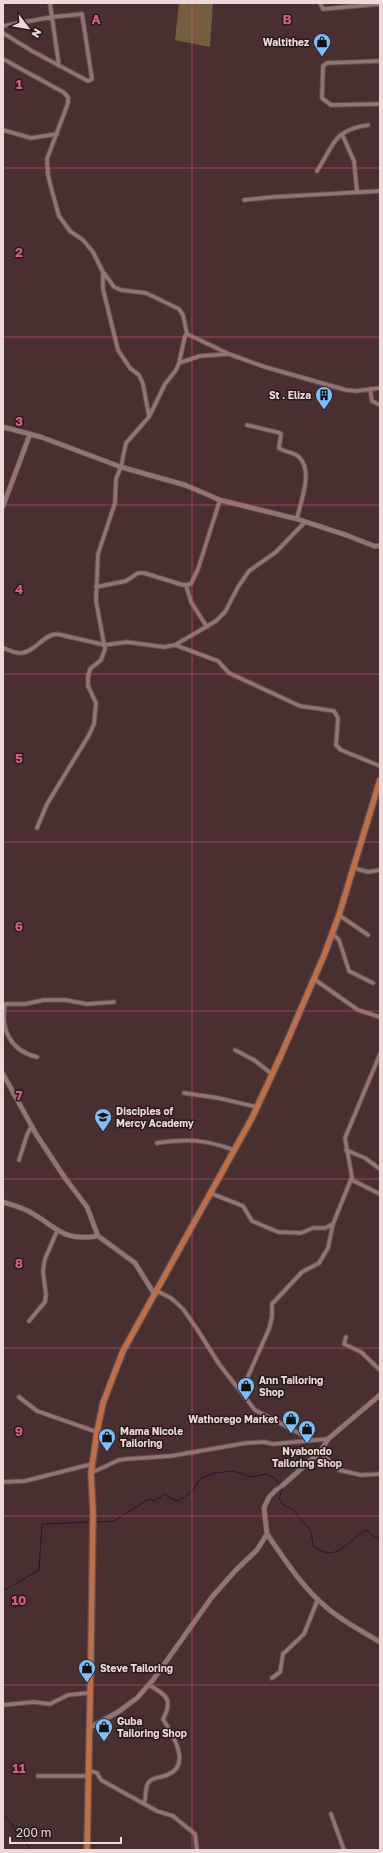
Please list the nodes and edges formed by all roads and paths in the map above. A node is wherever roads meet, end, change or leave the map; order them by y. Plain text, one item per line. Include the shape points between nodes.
1 (50, 3) edge
2 (320, 3) edge
3 (380, 4) edge
4 (52, 17) junction
5 (3, 26) edge
6 (3, 33) edge
7 (3, 58) edge
8 (380, 61) edge
9 (59, 66) junction
10 (380, 104) edge
11 (368, 125) dead end
12 (3, 130) edge
13 (57, 134) junction
14 (342, 134) junction
15 (317, 171) dead end
16 (380, 191) edge
17 (357, 192) junction
18 (244, 200) dead end
19 (103, 272) junction
20 (187, 334) junction
21 (229, 354) junction
22 (179, 363) junction
23 (380, 388) edge
24 (370, 389) junction
25 (380, 405) edge
26 (149, 416) junction
27 (247, 425) dead end
28 (3, 427) edge
29 (30, 434) junction
30 (121, 467) junction
31 (220, 500) junction
32 (3, 506) edge
33 (297, 519) junction
34 (304, 522) junction
35 (380, 546) edge
36 (186, 585) junction
37 (96, 587) junction
38 (207, 627) junction
39 (105, 646) junction
40 (175, 646) junction
41 (3, 648) edge
42 (380, 766) edge
43 (380, 780) edge
44 (37, 828) dead end
45 (354, 868) junction
46 (380, 870) edge
47 (339, 915) junction
48 (332, 933) junction
49 (368, 935) dead end
50 (314, 979) junction
51 (373, 983) dead end
52 (114, 1002) dead end
53 (4, 1004) edge
54 (380, 1018) edge
55 (235, 1050) dead end
56 (380, 1054) edge
57 (37, 1057) dead end
58 (3, 1074) edge
59 (272, 1074) junction
60 (184, 1093) dead end
61 (257, 1107) junction
62 (31, 1127) junction
63 (157, 1143) dead end
64 (234, 1150) junction
65 (346, 1150) junction
66 (19, 1160) dead end
67 (380, 1169) edge
68 (352, 1180) junction
69 (210, 1193) junction
70 (380, 1194) edge
71 (3, 1202) edge
72 (333, 1224) junction
73 (57, 1231) junction
74 (98, 1236) junction
75 (156, 1293) junction
76 (29, 1321) dead end
77 (346, 1337) dead end
78 (380, 1370) edge
79 (241, 1392) junction
80 (380, 1395) edge
81 (19, 1397) dead end
82 (97, 1432) junction
83 (328, 1439) junction
84 (312, 1440) junction
85 (320, 1452) junction
86 (93, 1469) junction
87 (380, 1474) edge
88 (3, 1482) edge
89 (283, 1486) joint
90 (276, 1490) joint
91 (267, 1534) junction
92 (318, 1599) junction
93 (380, 1642) edge
94 (272, 1678) dead end
95 (149, 1685) junction
96 (89, 1693) junction
97 (3, 1705) edge
98 (89, 1728) junction
99 (88, 1773) junction
100 (38, 1776) dead end
101 (144, 1803) junction
102 (331, 1814) dead end
103 (87, 1850) edge
104 (196, 1850) edge
105 (344, 1850) edge

1 - 4 street
2 - 3 street via 323,9
4 - 5 street
4 - 9 street
4 - 9 street via 83,15 92,78 88,81
6 - 9 street
7 - 13 street via 68,97
8 - 10 street via 325,64 322,98 331,105
11 - 14 street via 356,127
12 - 13 street via 31,138
13 - 19 street via 48,155 47,168 59,216 70,231 83,240 93,252
14 - 15 street via 333,141 327,157
14 - 17 street via 354,161
16 - 17 street
17 - 18 street
19 - 20 street via 114,287 146,293 179,309 184,315
19 - 26 street via 103,289 118,350 143,384
20 - 21 street
20 - 22 street
21 - 22 street via 210,355
21 - 24 street via 346,390
22 - 26 street via 160,392
23 - 24 street
24 - 25 street via 372,401
26 - 30 street via 126,443
27 - 33 street via 281,434 279,448 297,456 303,464 306,483
28 - 29 street
29 - 30 street
29 - 32 street
30 - 31 street via 185,485
30 - 37 street via 116,478 115,503 98,554
31 - 33 street
31 - 36 street via 198,569 191,584
33 - 34 street
34 - 35 street
34 - 38 street via 276,552 249,571 225,612
36 - 37 street via 138,573 126,581
36 - 38 street via 191,602
37 - 39 street via 97,614
38 - 40 street
39 - 40 street via 127,642
39 - 41 street via 58,634 51,635 28,652 18,653
39 - 44 street via 101,660 92,666 88,677 88,686 96,704 94,724 47,804
40 - 42 street via 218,661 229,673 300,706 334,711 338,718 336,746
43 - 45 main road
45 - 46 street via 363,871
45 - 47 main road
47 - 48 main road
47 - 49 street
48 - 50 main road
48 - 51 street via 339,940 349,971
50 - 54 street via 358,1010
50 - 59 main road
52 - 53 street via 86,1004 44,1000 25,1004
53 - 57 street via 3,1021 10,1038 21,1052
55 - 59 street
56 - 65 street via 345,1138
58 - 62 street
59 - 61 main road
60 - 61 street
61 - 64 main road
62 - 66 street
62 - 74 street via 82,1200
63 - 64 street via 196,1140 213,1142
64 - 69 main road
65 - 67 street via 365,1158
65 - 68 street
68 - 70 street
68 - 72 street
69 - 72 street via 243,1206 252,1221 278,1232 301,1232
69 - 75 main road
71 - 73 street via 29,1211
72 - 79 street via 328,1248 320,1263 302,1272 272,1304 269,1329
73 - 74 street via 81,1238
73 - 76 street via 45,1259 45,1302
74 - 75 street via 135,1263
75 - 79 street via 171,1298 183,1309 198,1328 218,1364
75 - 82 main road via 123,1351 103,1402
77 - 78 street via 344,1344 361,1352
79 - 84 street via 258,1413
80 - 83 street
81 - 82 street via 37,1411
82 - 86 main road
83 - 84 street
83 - 85 street
84 - 86 street via 273,1444 258,1442 171,1456 119,1460
85 - 87 street via 339,1470 361,1475
85 - 89 street
86 - 88 street via 24,1481
86 - 96 main road
89 - 90 street
90 - 91 street via 264,1508
91 - 92 street via 303,1585
91 - 95 street via 257,1550 212,1597
92 - 93 street
92 - 94 street via 304,1634 283,1654 280,1672
95 - 98 street via 132,1702
95 - 101 street via 164,1694 168,1702 168,1711 163,1719 180,1753 174,1771 148,1783
96 - 97 street via 68,1695 50,1704 34,1702
96 - 98 main road
98 - 99 main road
99 - 100 street
99 - 101 street via 96,1773 101,1780
99 - 103 main road
101 - 104 street via 173,1816 194,1832
102 - 105 street

